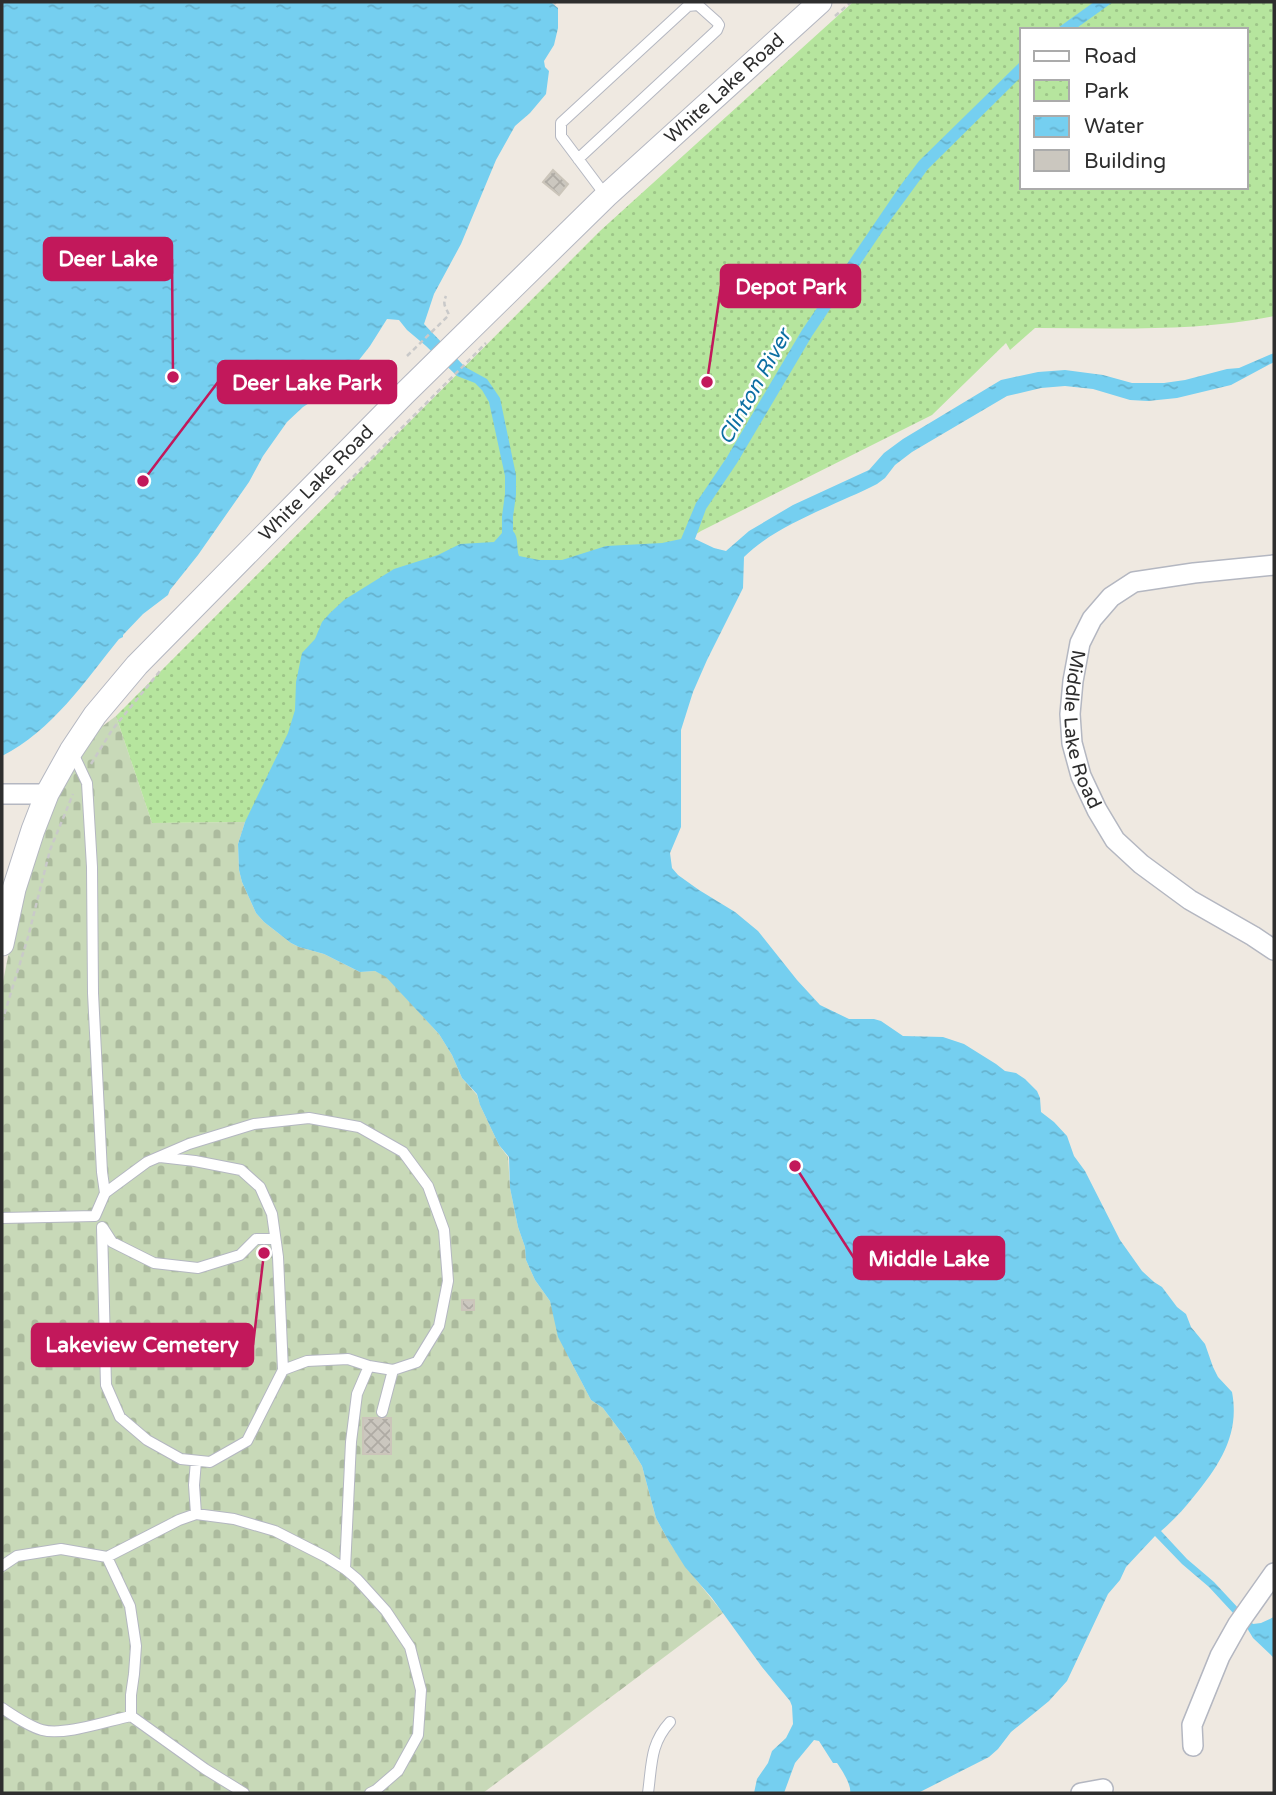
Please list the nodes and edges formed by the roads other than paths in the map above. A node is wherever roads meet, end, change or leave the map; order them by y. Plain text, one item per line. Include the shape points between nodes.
1 (820, 2) edge
2 (578, 159) junction
3 (606, 196) junction
4 (1274, 565) edge
5 (71, 751) junction
6 (2, 794) edge
7 (47, 794) junction
8 (2, 944) edge
9 (1274, 950) edge
10 (159, 1157) junction
11 (105, 1193) junction
12 (95, 1216) junction
13 (2, 1218) edge
14 (102, 1227) junction
15 (275, 1240) junction
16 (369, 1366) junction
17 (282, 1370) junction
18 (393, 1370) junction
19 (382, 1412) dead end
20 (196, 1461) junction
21 (196, 1514) junction
22 (107, 1557) junction
23 (2, 1566) edge
24 (345, 1569) junction
25 (1274, 1573) edge
26 (2, 1709) edge
27 (131, 1716) junction
28 (670, 1722) dead end
29 (1192, 1746) dead end
30 (1103, 1789) dead end
31 (244, 1793) edge
32 (370, 1793) edge
33 (648, 1793) edge
34 (1082, 1793) edge

1 - 3 street, White Lake Road
2 - 2 lane via 561,136 561,123 688,6 698,5 717,22 717,30
2 - 3 lane
3 - 5 street, White Lake Road via 446,363 137,665
4 - 9 street, Middle Lake Road via 1134,582 1111,597 1080,643 1070,713 1081,776 1115,840 1190,900
5 - 7 street, White Lake Road
5 - 11 lane via 87,783
6 - 7 street
7 - 8 street, White Lake Road
10 - 11 lane
10 - 15 lane via 241,1170 260,1187 272,1214
10 - 18 lane via 254,1124 309,1118 359,1127 403,1152 428,1186 443,1230 448,1281 439,1326 417,1362
11 - 12 lane
12 - 13 lane
12 - 14 lane
14 - 15 lane via 112,1242 154,1263 198,1268 240,1255 256,1240
14 - 20 lane via 106,1385 120,1417 147,1440 181,1459
15 - 17 lane
16 - 17 lane via 348,1359 307,1361
16 - 18 lane
16 - 24 lane via 357,1394 351,1441
17 - 20 lane via 247,1441 210,1462
18 - 19 lane
20 - 21 lane
21 - 22 lane
21 - 24 lane via 275,1531
22 - 23 lane via 61,1549 17,1556
22 - 27 lane via 130,1606 136,1646
24 - 32 lane via 386,1611 410,1647 421,1690 418,1735 398,1770
25 - 29 street via 1220,1656 1192,1725
26 - 27 lane via 43,1730 77,1730
27 - 31 lane
28 - 33 lane via 654,1747
30 - 34 street

